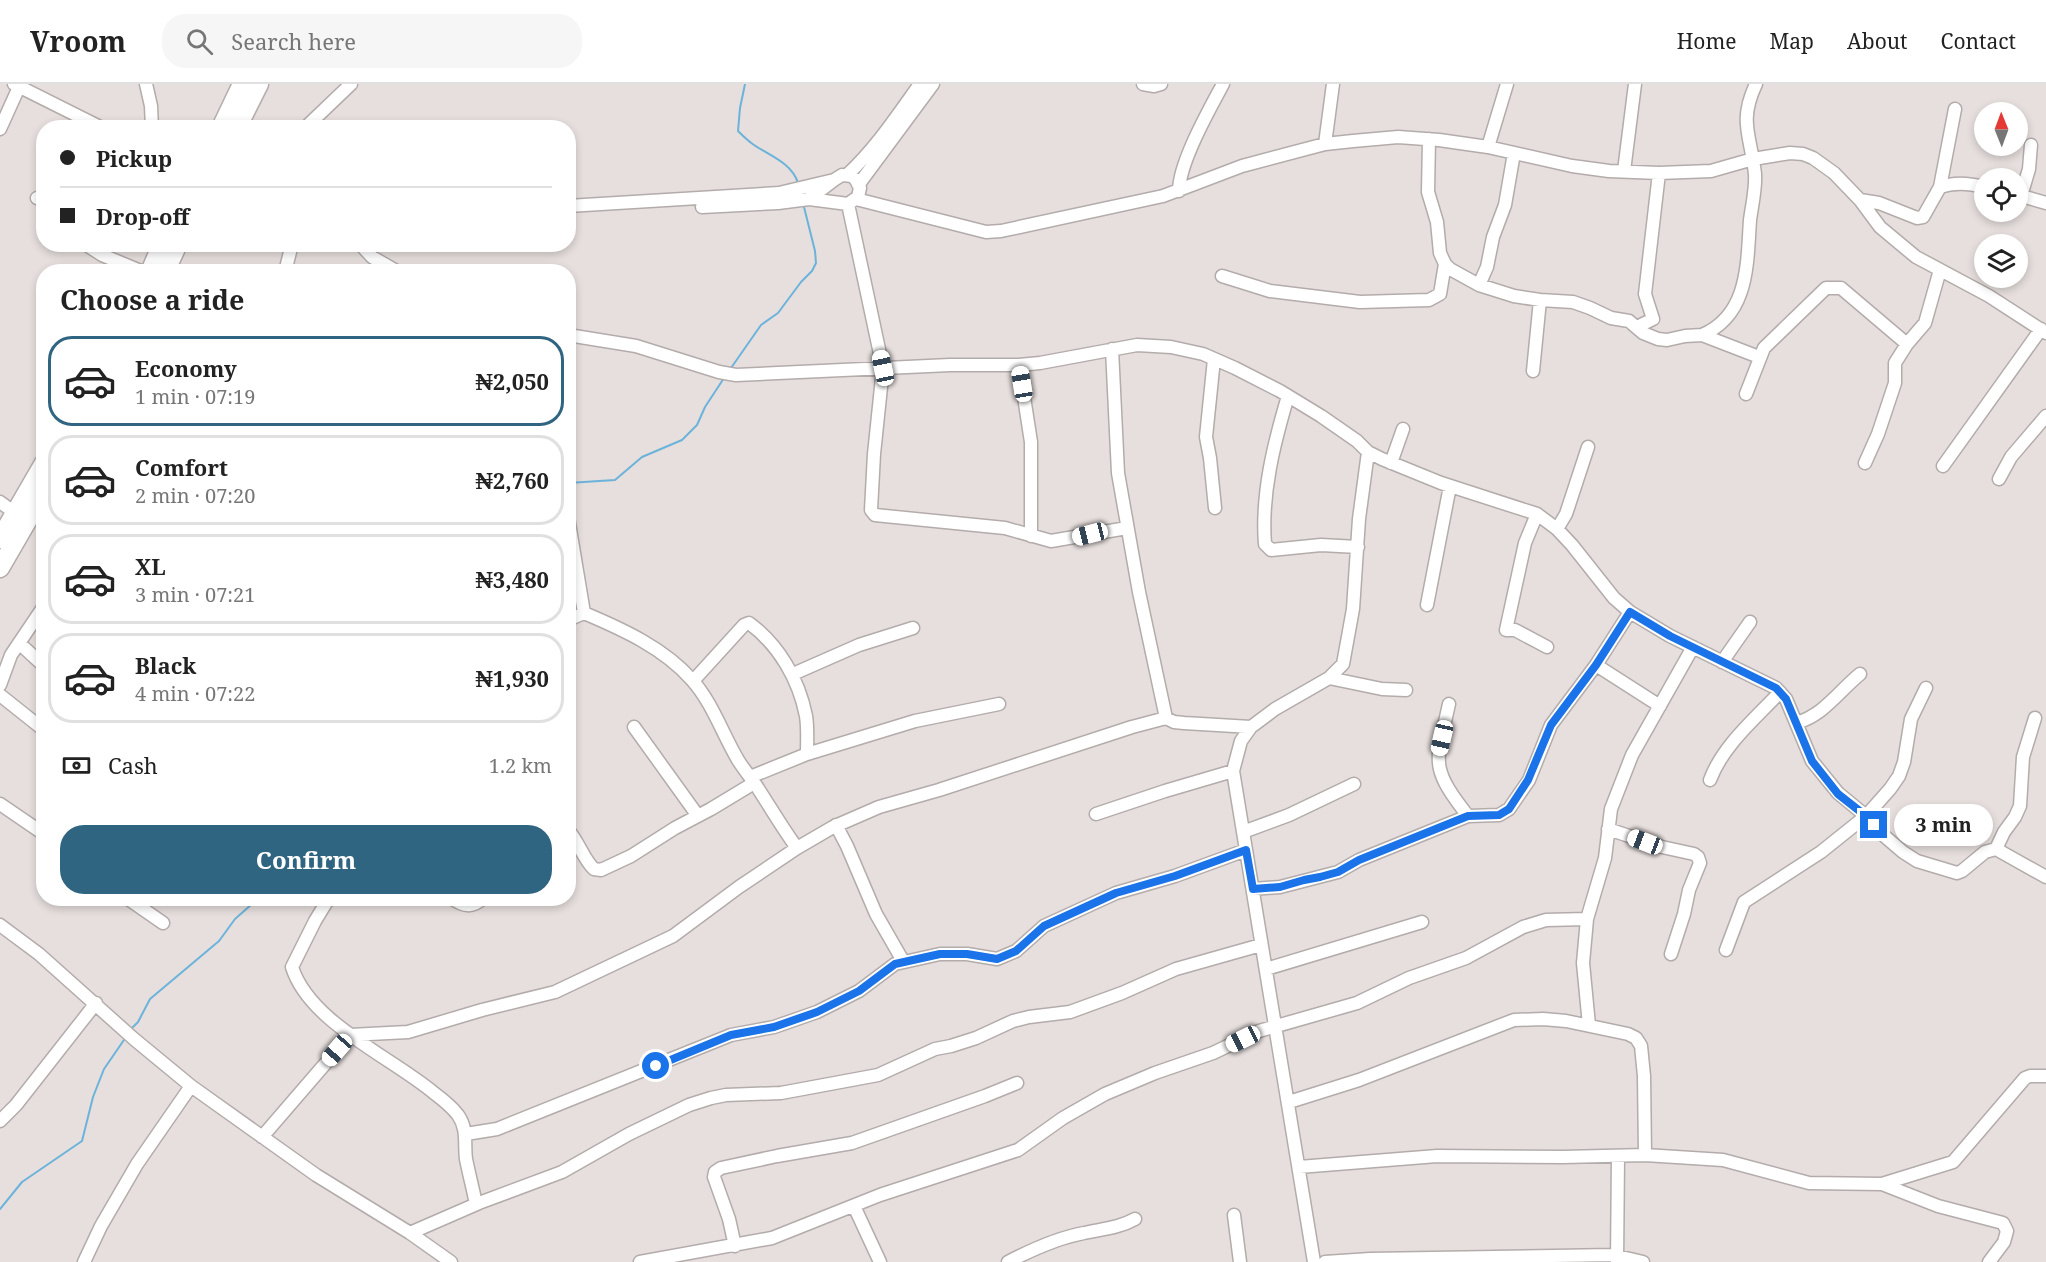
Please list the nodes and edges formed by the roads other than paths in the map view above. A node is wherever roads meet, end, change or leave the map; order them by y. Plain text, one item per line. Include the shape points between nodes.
1 (146, 84) edge
2 (242, 84) edge
3 (259, 84) edge
4 (351, 84) edge
5 (920, 84) edge
6 (933, 84) edge
7 (1143, 84) edge
8 (1161, 84) edge
9 (1223, 84) edge
10 (1333, 84) edge
11 (1507, 84) edge
12 (1635, 84) edge
13 (1756, 84) edge
14 (17, 85) edge
15 (1955, 109) dead end
16 (86, 120) edge
17 (152, 120) edge
18 (225, 120) edge
19 (241, 120) edge
20 (313, 120) edge
21 (0, 129) edge
22 (1429, 139) junction
23 (1325, 144) junction
24 (2031, 145) dead end
25 (1488, 147) junction
26 (1514, 153) junction
27 (1753, 159) junction
28 (1624, 171) junction
29 (1659, 172) junction
30 (2028, 172) edge
31 (847, 175) junction
32 (859, 184) junction
33 (1974, 185) edge
34 (1940, 187) junction
35 (1179, 191) junction
36 (804, 195) junction
37 (2028, 198) edge
38 (1860, 200) junction
39 (852, 202) junction
40 (2046, 203) edge
41 (576, 206) edge
42 (576, 214) edge
43 (97, 252) edge
44 (367, 252) edge
45 (124, 264) edge
46 (384, 264) edge
47 (1445, 264) junction
48 (1940, 270) junction
49 (1222, 276) dead end
50 (1479, 285) junction
51 (1540, 300) junction
52 (1637, 327) junction
53 (2044, 331) edge
54 (576, 335) edge
55 (1702, 336) junction
56 (1907, 344) junction
57 (1112, 349) junction
58 (1759, 357) junction
59 (1214, 359) junction
60 (1019, 365) junction
61 (883, 368) junction
62 (1533, 371) dead end
63 (1746, 394) dead end
64 (1288, 396) junction
65 (2046, 416) edge
66 (1403, 429) dead end
67 (1588, 447) dead end
68 (1368, 452) junction
69 (1391, 463) junction
70 (1864, 463) dead end
71 (1943, 466) dead end
72 (36, 477) edge
73 (1999, 479) dead end
74 (1450, 486) junction
75 (0, 502) edge
76 (36, 506) edge
77 (1215, 508) dead end
78 (15, 513) junction
79 (1537, 514) junction
80 (1127, 528) junction
81 (1557, 528) junction
82 (1031, 536) junction
83 (0, 539) edge
84 (1358, 547) junction
85 (576, 565) edge
86 (0, 568) edge
87 (1427, 605) dead end
88 (1630, 612) junction
89 (584, 613) junction
90 (576, 616) edge
91 (36, 618) edge
92 (1750, 622) dead end
93 (913, 628) dead end
94 (19, 644) junction
95 (1547, 646) dead end
96 (1693, 647) junction
97 (36, 659) edge
98 (1722, 662) junction
99 (1596, 665) junction
100 (793, 674) junction
101 (1860, 674) dead end
102 (1329, 678) junction
103 (693, 681) junction
104 (0, 685) edge
105 (1926, 688) dead end
106 (1406, 690) dead end
107 (1780, 692) junction
108 (0, 695) edge
109 (999, 704) dead end
110 (1449, 704) dead end
111 (1660, 706) junction
112 (1166, 718) junction
113 (2035, 718) dead end
114 (1796, 723) junction
115 (36, 724) edge
116 (634, 727) dead end
117 (1251, 727) junction
118 (807, 754) junction
119 (1233, 771) junction
120 (752, 780) junction
121 (1710, 780) dead end
122 (1354, 784) dead end
123 (0, 804) edge
124 (1096, 814) dead end
125 (698, 816) junction
126 (1468, 816) junction
127 (1866, 816) junction
128 (836, 825) junction
129 (1608, 828) junction
130 (36, 829) edge
131 (1243, 832) junction
132 (576, 838) edge
133 (797, 848) junction
134 (1996, 849) junction
135 (1246, 850) junction
136 (2046, 877) edge
137 (1253, 889) junction
138 (139, 906) edge
139 (324, 906) edge
140 (1587, 919) junction
141 (1422, 922) dead end
142 (163, 923) dead end
143 (0, 926) edge
144 (1261, 945) junction
145 (1726, 950) dead end
146 (1671, 954) dead end
147 (903, 961) junction
148 (1266, 969) junction
149 (96, 1003) junction
150 (1589, 1025) junction
151 (1274, 1027) junction
152 (350, 1035) junction
153 (2046, 1076) edge
154 (1017, 1083) dead end
155 (191, 1086) junction
156 (1289, 1102) junction
157 (0, 1121) edge
158 (466, 1134) junction
159 (262, 1137) junction
160 (1645, 1155) junction
161 (1618, 1156) junction
162 (1299, 1167) junction
163 (1882, 1185) junction
164 (476, 1204) junction
165 (854, 1206) junction
166 (1234, 1215) dead end
167 (1135, 1220) dead end
168 (410, 1233) junction
169 (735, 1246) junction
170 (1023, 1259) edge
171 (1617, 1259) edge
172 (84, 1262) edge
173 (451, 1262) edge
174 (640, 1262) edge
175 (880, 1262) edge
176 (1008, 1262) edge
177 (1240, 1262) edge
178 (1314, 1262) edge
179 (1326, 1262) edge
180 (1643, 1262) edge
181 (1989, 1262) edge

1 - 17 street
2 - 18 highway
3 - 19 highway
4 - 20 street
5 - 31 street via 872,150
6 - 32 street
7 - 8 street
9 - 35 street via 1179,178
10 - 23 street
11 - 25 street
12 - 28 street
13 - 27 street via 1745,121
14 - 16 street
14 - 21 street
15 - 34 street
22 - 23 street via 1398,137
22 - 25 street
22 - 47 street via 1428,192
23 - 35 street via 1242,166
24 - 30 street
25 - 26 street
26 - 28 street via 1572,166
26 - 50 street via 1504,205
27 - 29 street via 1711,171
27 - 38 street via 1803,154 1834,173
27 - 55 street via 1755,187 1746,277 1734,309 1715,330
28 - 29 street
29 - 52 street via 1645,294 1653,319
31 - 32 street
31 - 36 street
32 - 39 street via 860,193
33 - 34 street via 1949,183
34 - 38 street via 1923,217 1917,218
35 - 39 street via 986,232
36 - 39 street
36 - 41 street via 779,193
36 - 42 street via 778,203
37 - 40 street
38 - 48 street via 1880,227 1916,257
39 - 61 street
43 - 45 street
44 - 46 street
47 - 49 street via 1440,294 1429,300 1360,302 1270,291
47 - 50 street
48 - 53 street
48 - 56 street via 1925,323
50 - 51 street
51 - 52 street via 1573,302
51 - 62 street
52 - 55 street via 1658,339
53 - 71 street
54 - 61 street via 636,346 736,375
55 - 58 street
56 - 58 street via 1841,288 1833,287 1826,288
56 - 70 street via 1895,363 1894,383
57 - 59 street via 1137,345 1171,347
57 - 60 street
57 - 80 street via 1118,473
58 - 63 street
59 - 64 street
59 - 77 street via 1206,437
60 - 61 street
60 - 82 street via 1031,442
61 - 82 street via 874,454 871,510 875,515 994,527
64 - 68 street
64 - 84 street via 1269,470 1264,543 1271,550 1321,545
65 - 73 street via 2011,457
66 - 69 street
67 - 81 street via 1566,514
68 - 69 street
68 - 84 street
69 - 74 street
72 - 78 highway
74 - 79 street
74 - 87 street
75 - 78 street
76 - 86 highway
78 - 83 highway
79 - 81 street
79 - 95 street via 1525,543 1506,630 1515,630
80 - 82 street via 1051,541
80 - 112 street
81 - 88 street
84 - 102 street via 1343,664
85 - 89 street
88 - 96 street
88 - 99 street
89 - 90 street
89 - 103 street via 663,654
91 - 94 street
92 - 98 street
93 - 100 street via 859,645
94 - 97 street
94 - 104 street
96 - 98 street
96 - 111 street
98 - 107 street
99 - 111 street
99 - 126 street via 1551,725 1528,780 1509,809 1499,815
100 - 103 street via 749,623
100 - 118 street via 806,718
101 - 114 street via 1820,713
102 - 106 street
102 - 117 street
103 - 120 street
105 - 127 street via 1911,719 1899,777
107 - 114 street
107 - 121 street via 1730,745
108 - 115 street
109 - 118 street via 915,721
110 - 126 street via 1438,755 1439,770 1448,791
111 - 129 street via 1620,783
112 - 117 street via 1174,722
112 - 128 street via 879,807
113 - 134 street via 2023,757 2020,806
114 - 127 street via 1812,761 1838,794
116 - 125 street
117 - 119 street via 1241,741
118 - 120 street
119 - 124 street
119 - 131 street
120 - 125 street
120 - 133 street
122 - 131 street
123 - 130 street
125 - 132 street via 601,870 588,863
126 - 137 street via 1338,872 1280,887
127 - 134 street via 1917,861 1952,873 1962,871 1985,852
127 - 145 street via 1821,852 1744,902
128 - 133 street
128 - 147 street via 876,914
129 - 140 street via 1605,858
129 - 146 street via 1698,857 1700,863
131 - 135 street
133 - 152 street via 673,936 573,985 408,1032
134 - 136 street
135 - 137 street
135 - 147 street via 1116,893 1044,926 1016,951 997,959 940,954
137 - 144 street
138 - 142 street
139 - 152 street via 292,967 314,1004
140 - 150 street via 1583,963
140 - 151 street via 1546,920 1523,927 1466,958 1409,978 1357,1003
141 - 148 street
143 - 149 street
144 - 148 street
144 - 164 street via 1176,969 1070,1012 1012,1021 878,1075 781,1093 726,1095 689,1105 562,1172
147 - 158 street via 859,991 817,1012 774,1027 731,1035 497,1129
148 - 151 street
149 - 155 street
149 - 157 street
150 - 156 street via 1514,1020 1359,1080
150 - 160 street via 1628,1034 1641,1046
151 - 156 street
151 - 165 street via 1105,1094 1018,1150
152 - 158 street via 440,1097 458,1115
152 - 159 street
153 - 163 street via 2025,1078 1953,1162
154 - 169 street via 852,1143 721,1168 714,1177
155 - 159 street
155 - 172 street via 137,1164
156 - 162 street
158 - 164 street via 466,1156
159 - 168 street
160 - 161 street
160 - 163 street via 1723,1160 1809,1183
161 - 162 street via 1437,1156
161 - 171 street
162 - 178 street
163 - 181 street via 1938,1206 2003,1223 2007,1231 2004,1242
164 - 168 street
165 - 169 street via 772,1238
165 - 175 street
166 - 177 street
167 - 170 street via 1057,1240
168 - 173 street
169 - 174 street
170 - 176 street
171 - 179 street
171 - 180 street

